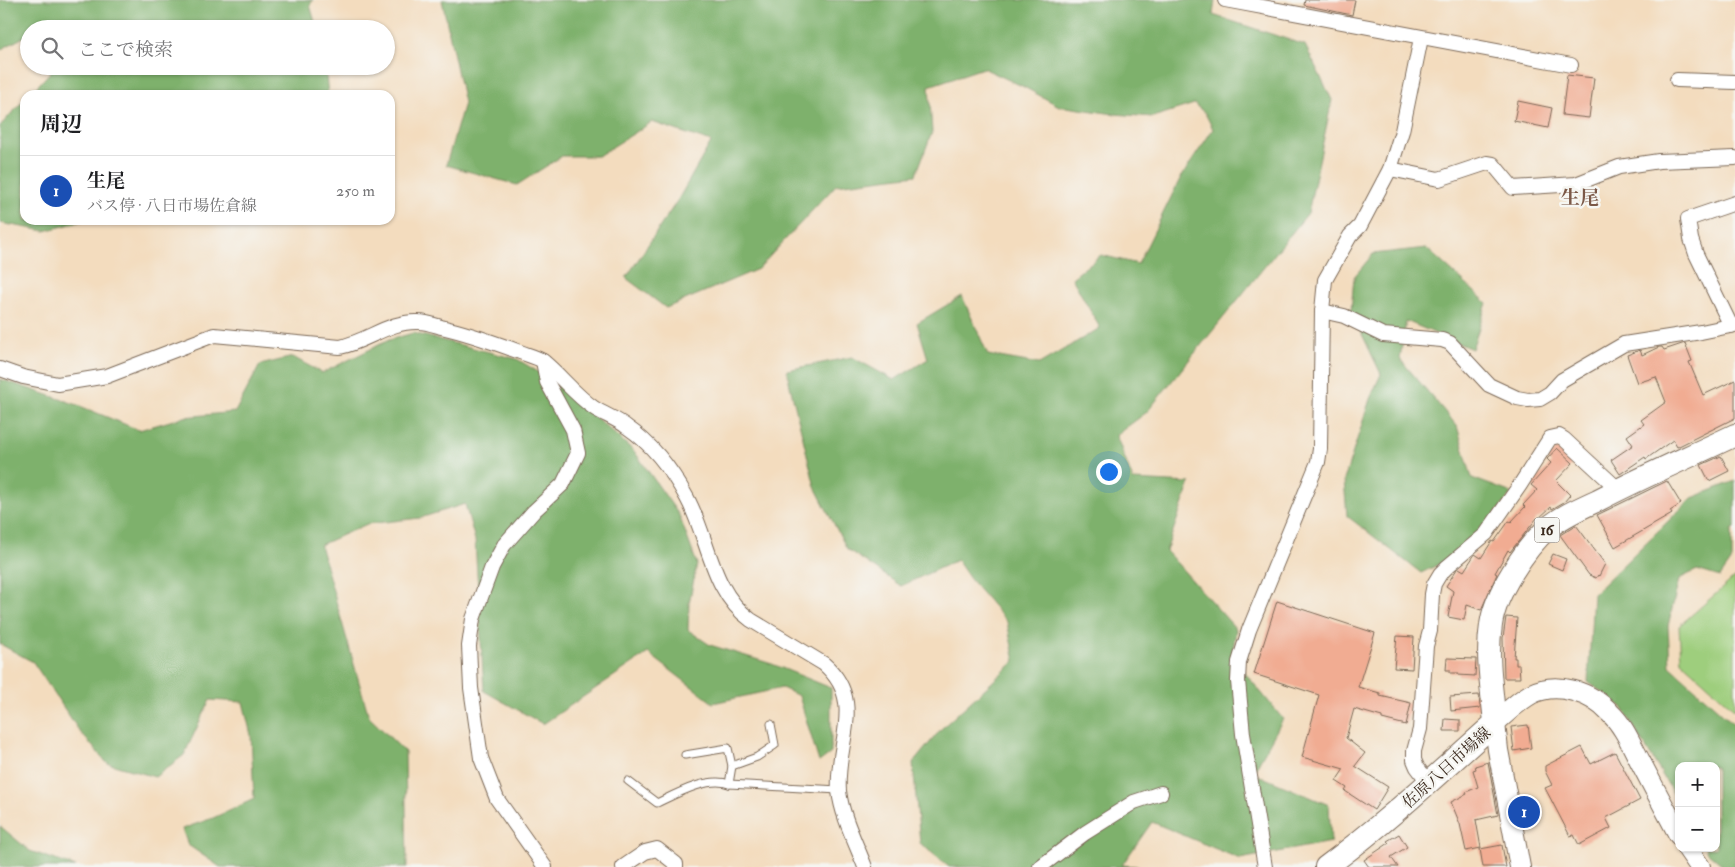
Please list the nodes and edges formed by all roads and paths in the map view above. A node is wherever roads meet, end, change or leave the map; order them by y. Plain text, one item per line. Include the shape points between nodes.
1 (1225, 0) edge
2 (1421, 38) junction
3 (1571, 65) dead end
4 (1677, 80) dead end
5 (1735, 82) edge
6 (1735, 158) edge
7 (1390, 169) junction
8 (1735, 203) edge
9 (1322, 310) junction
10 (1733, 325) edge
11 (542, 360) junction
12 (0, 369) edge
13 (1735, 435) edge
14 (1618, 489) junction
15 (1495, 723) junction
16 (772, 724) dead end
17 (685, 755) dead end
18 (732, 766) junction
19 (628, 781) dead end
20 (1430, 783) junction
21 (729, 784) junction
22 (839, 790) junction
23 (1161, 793) dead end
24 (1675, 827) edge
25 (1690, 852) edge
26 (545, 867) edge
27 (623, 867) edge
28 (676, 867) edge
29 (865, 867) edge
30 (1040, 867) edge
31 (1265, 867) edge
32 (1326, 867) edge
33 (1520, 867) edge
34 (1700, 867) edge

1 - 2 street
2 - 3 street
2 - 7 street via 1402,131
4 - 5 street
6 - 7 street via 1659,161 1619,167 1576,184 1513,188 1493,164 1486,163 1439,180
7 - 9 street via 1360,226 1350,236 1325,280
8 - 10 street via 1688,219 1696,254
9 - 10 street via 1344,316 1383,335 1450,343 1489,386 1528,400 1550,393 1562,380 1624,344
9 - 31 street via 1318,462 1239,662 1243,734
11 - 12 street via 471,334 419,322 402,323 340,347 214,334 107,376 58,384
11 - 22 street via 594,408 643,439 678,482 696,515 716,572 732,604 751,620 834,673 847,699
11 - 26 street via 547,382 573,430 578,454 563,484 504,545 492,567 473,619 469,646 481,758 497,799
13 - 14 main road, 佐原八日市場線 / 16
14 - 15 main road, 佐原八日市場線 / 16 via 1548,528 1507,582 1494,609 1489,642
14 - 20 street via 1564,439 1559,436 1550,438 1486,534 1440,574 1432,594 1420,729 1414,751 1417,767
15 - 20 main road, 佐原八日市場線
15 - 24 street via 1517,703 1541,690 1567,689 1595,700 1622,728
15 - 33 street
16 - 18 lane via 775,744 757,757
17 - 18 lane via 728,748
18 - 21 lane
19 - 21 lane via 657,803 688,788 720,781
20 - 32 main road, 佐原八日市場線
21 - 22 lane
22 - 29 street
23 - 30 street via 1134,802
25 - 34 street
27 - 28 street via 645,852 657,849

